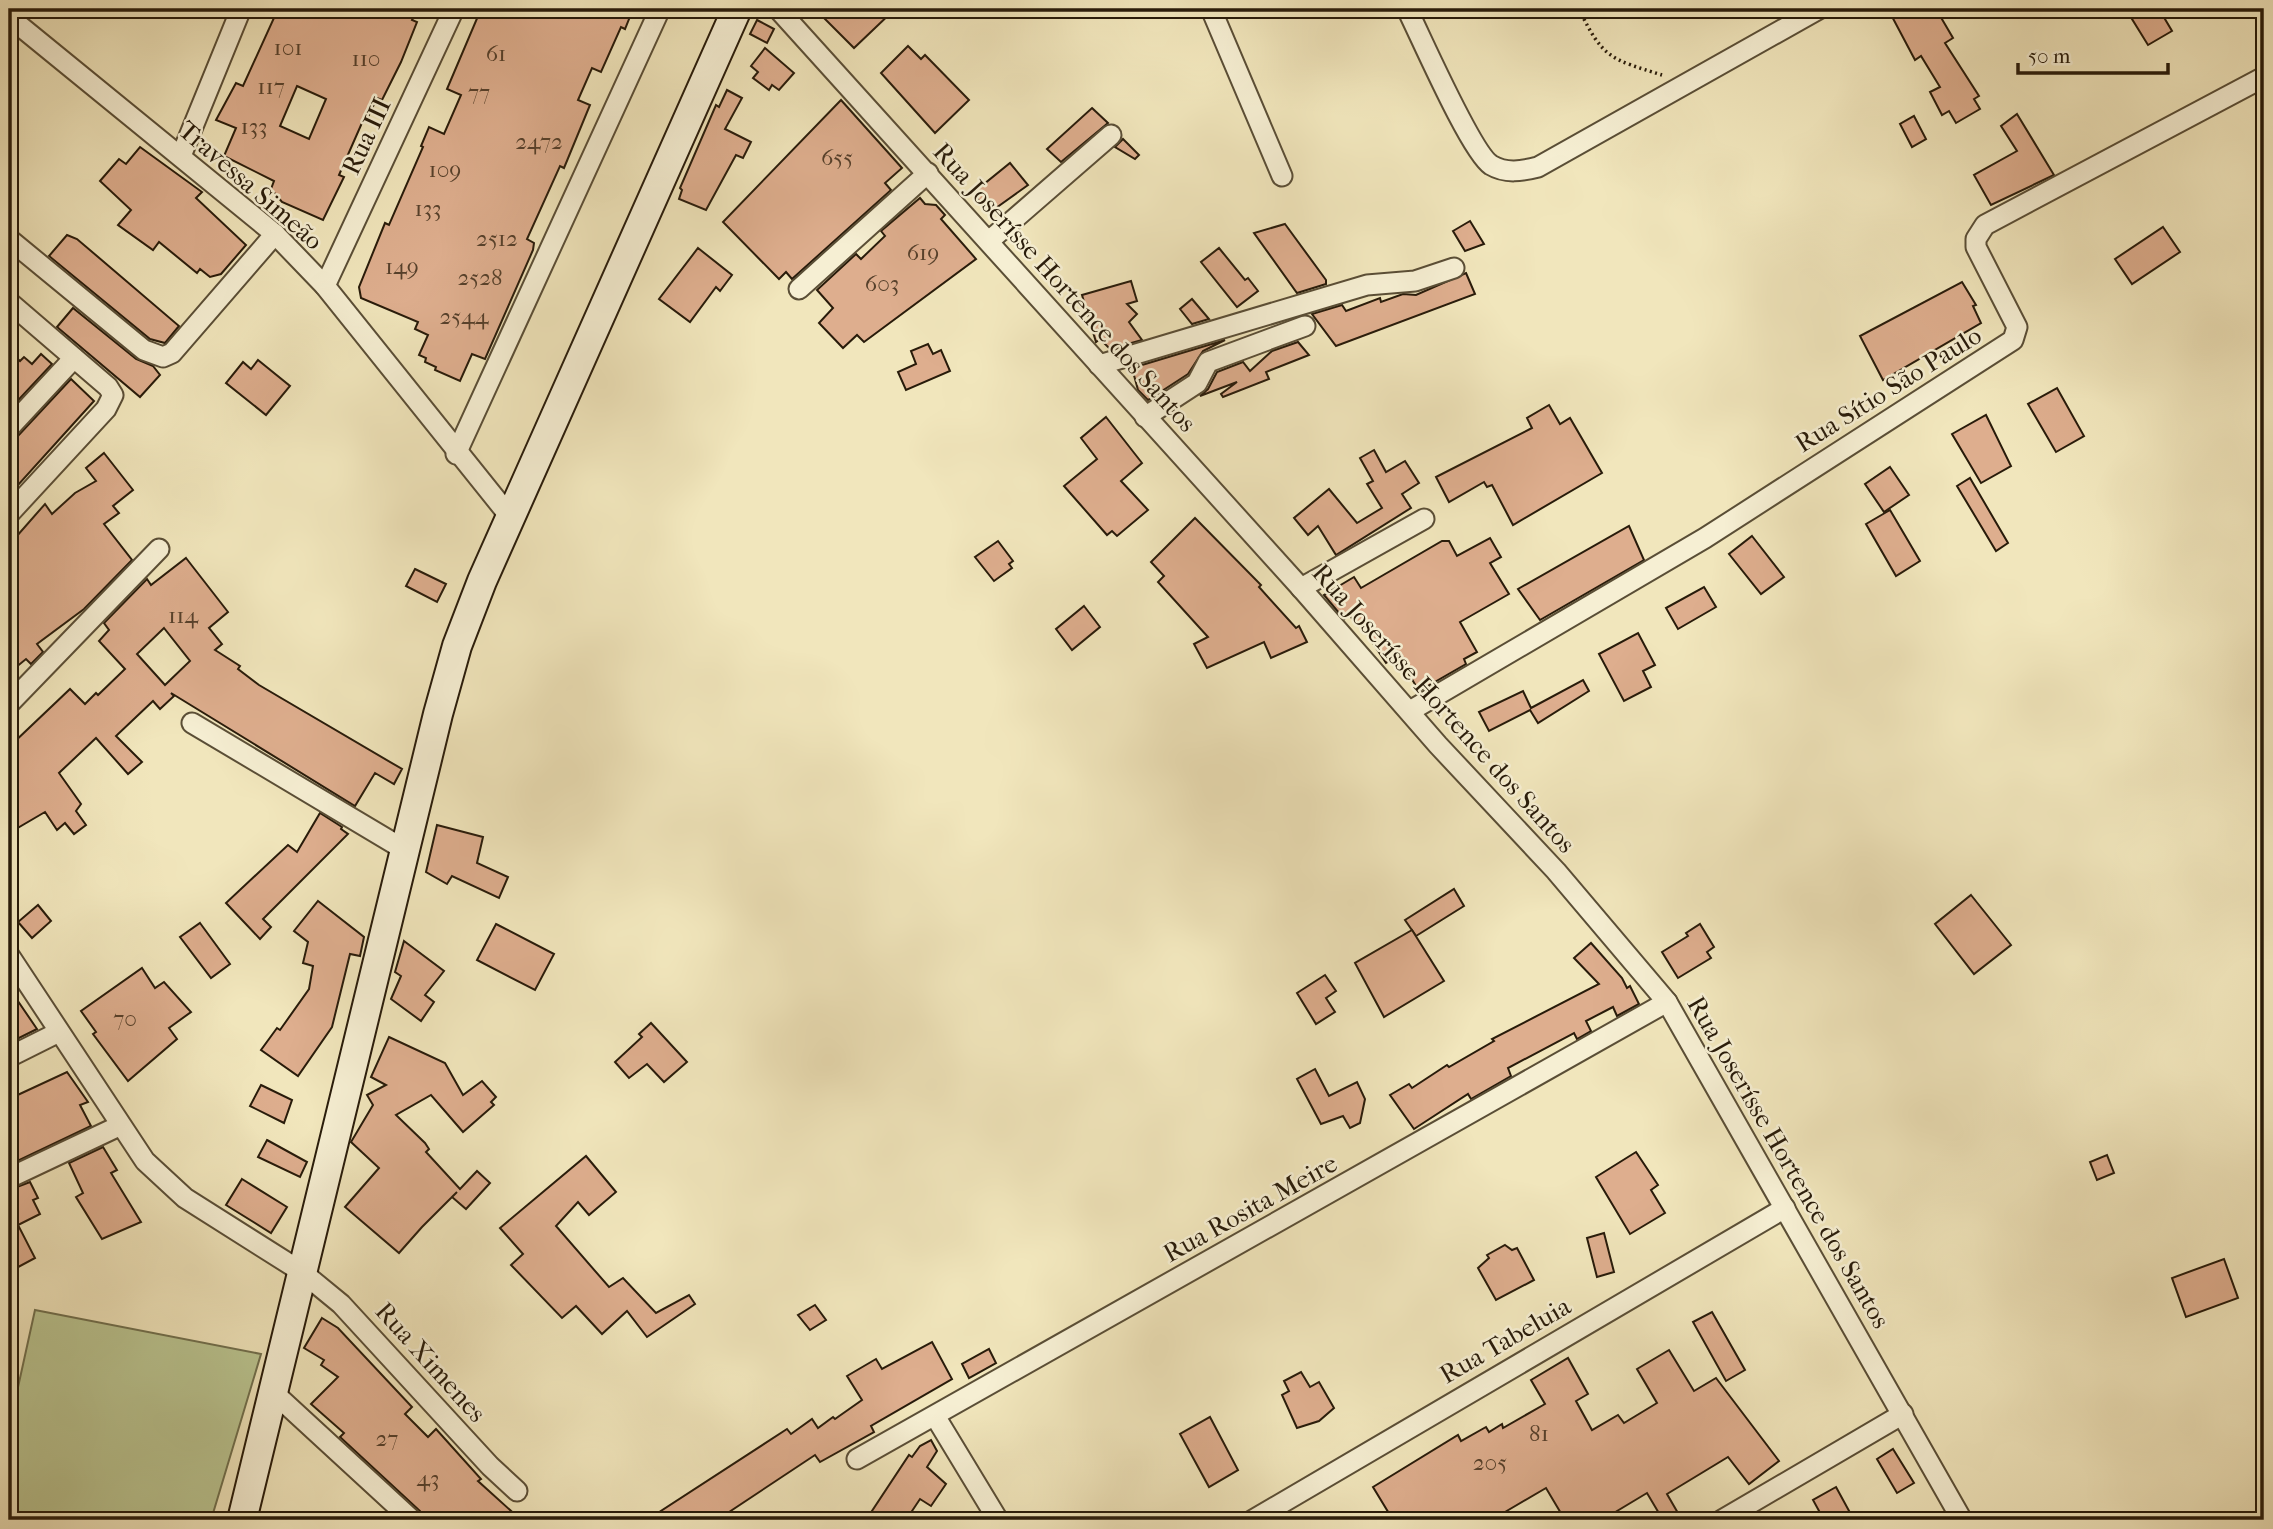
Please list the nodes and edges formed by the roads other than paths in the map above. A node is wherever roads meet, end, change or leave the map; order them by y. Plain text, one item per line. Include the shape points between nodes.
1 (241, 9) edge
2 (454, 9) edge
3 (660, 9) edge
4 (737, 9) edge
5 (778, 9) edge
6 (1211, 9) edge
7 (1407, 9) edge
8 (1819, 9) edge
9 (9, 17) edge
10 (2264, 77) edge
11 (1111, 135) dead end
12 (181, 156) junction
13 (928, 173) junction
14 (1282, 176) dead end
15 (275, 234) junction
16 (9, 239) edge
17 (989, 241) junction
18 (1454, 268) dead end
19 (325, 286) junction
20 (799, 289) dead end
21 (11, 309) edge
22 (1305, 326) dead end
23 (75, 358) junction
24 (1099, 365) junction
25 (1145, 417) junction
26 (9, 428) edge
27 (456, 454) junction
28 (9, 514) edge
29 (511, 518) junction
30 (1424, 519) dead end
31 (159, 549) dead end
32 (1301, 588) junction
33 (9, 704) edge
34 (1410, 711) junction
35 (192, 723) dead end
36 (405, 850) junction
37 (9, 956) edge
38 (1667, 1002) junction
39 (59, 1031) junction
40 (9, 1057) edge
41 (119, 1125) junction
42 (9, 1178) edge
43 (1785, 1208) junction
44 (302, 1272) junction
45 (274, 1393) junction
46 (1903, 1414) junction
47 (935, 1416) junction
48 (857, 1459) dead end
49 (517, 1491) dead end
50 (242, 1520) edge
51 (412, 1520) edge
52 (998, 1520) edge
53 (1252, 1520) edge
54 (1722, 1520) edge
55 (1962, 1520) edge

1 - 12 street
2 - 19 street, Rua III
3 - 27 street
4 - 29 main road
5 - 13 street, Rua Joserísse Hortence dos Santos
6 - 14 street
7 - 8 street via 1481,156 1505,171 1538,167
9 - 12 street, Travessa Simeão
10 - 34 street, Rua Sítio São Paulo via 1986,225 1976,247 2017,327 2013,340 1705,538
11 - 17 street
12 - 15 street, Travessa Simeão
13 - 17 street, Rua Joserísse Hortence dos Santos
13 - 20 street
15 - 16 street via 172,353 163,357 144,350
15 - 19 street, Travessa Simeão
17 - 24 street, Rua Joserísse Hortence dos Santos
18 - 24 street via 1416,281 1367,285
19 - 27 street, Travessa Simeão
21 - 23 street
22 - 25 street via 1209,362 1198,383
23 - 26 street
23 - 28 street via 112,391 112,401
24 - 25 street, Rua Joserísse Hortence dos Santos
25 - 32 street, Rua Joserísse Hortence dos Santos
27 - 29 street, Travessa Simeão
29 - 36 main road via 457,646
30 - 32 street
31 - 33 street
32 - 34 street, Rua Joserísse Hortence dos Santos
34 - 38 street, Rua Joserísse Hortence dos Santos via 1556,871
35 - 36 street
36 - 44 main road
37 - 39 street, Rua Ximenes
38 - 43 street, Rua Joserísse Hortence dos Santos
38 - 47 street, Rua Rosita Meire
39 - 40 street
39 - 41 street, Rua Ximenes
41 - 42 street
41 - 44 street, Rua Ximenes via 167,1183
43 - 46 street, Rua Joserísse Hortence dos Santos
43 - 53 street, Rua Tabeluia
44 - 45 main road
44 - 49 street, Rua Ximenes via 353,1315
45 - 50 main road
45 - 51 street
46 - 54 street
46 - 55 street, Rua Joserísse Hortence dos Santos
47 - 48 street, Rua Rosita Meire
47 - 52 street

